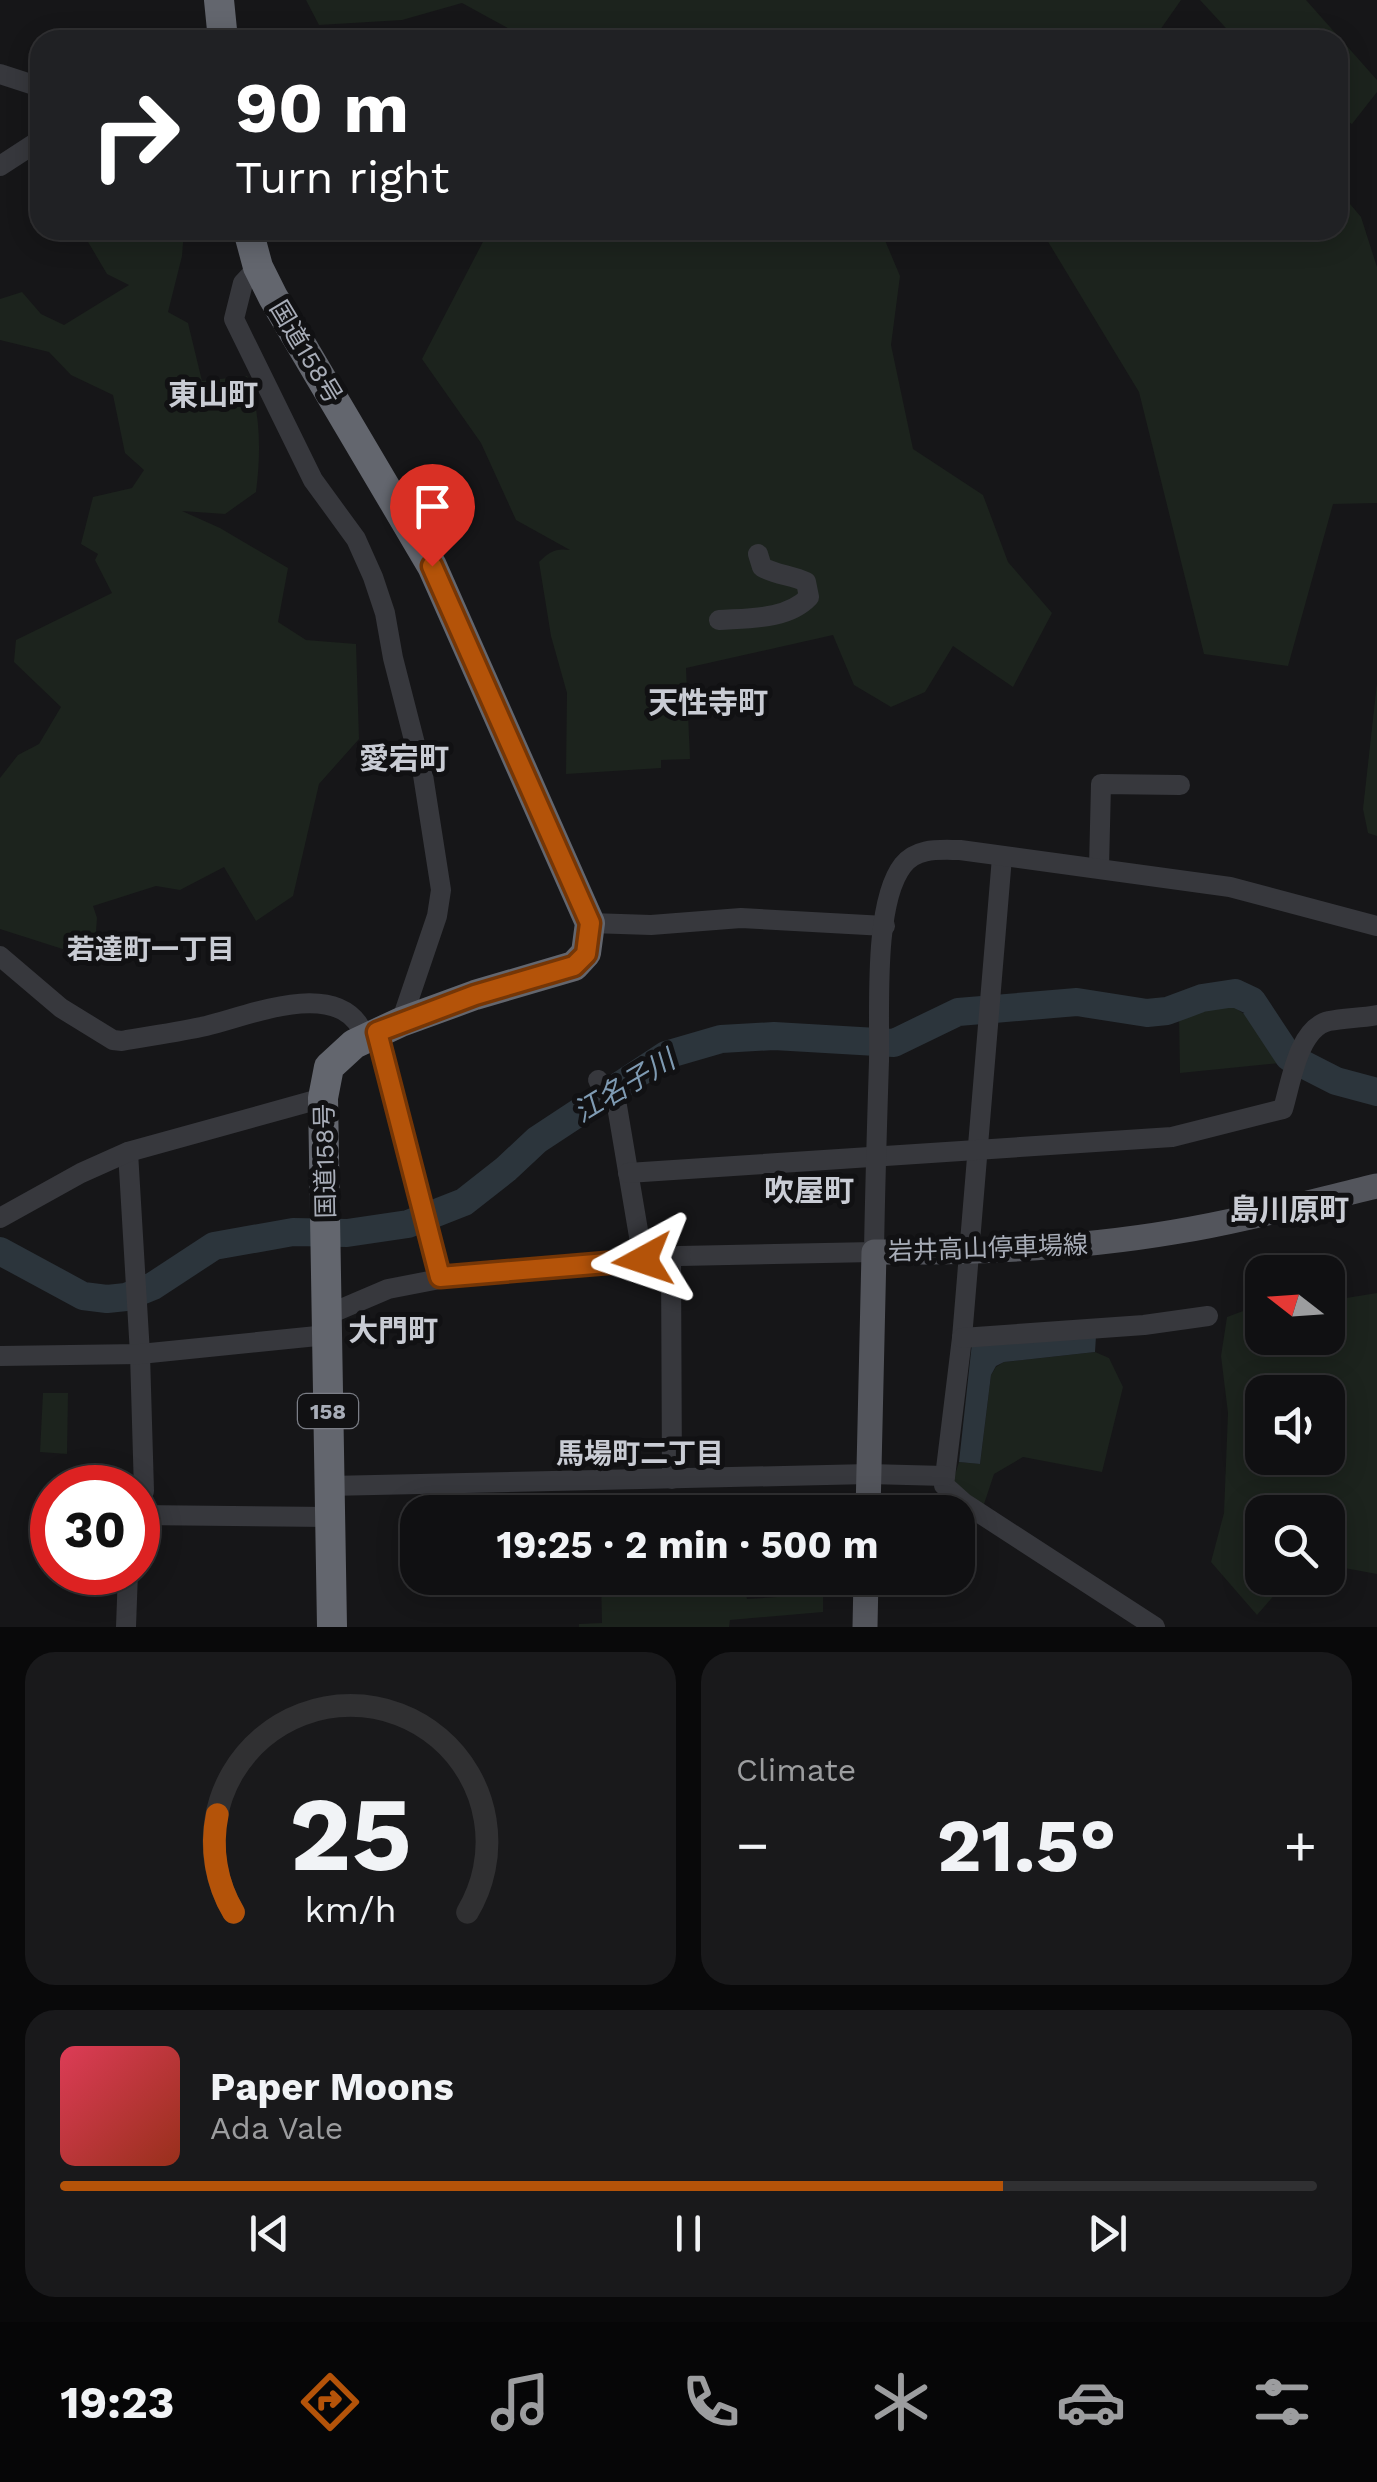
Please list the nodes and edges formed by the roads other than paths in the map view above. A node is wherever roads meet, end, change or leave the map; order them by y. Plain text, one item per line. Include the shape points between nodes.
1 (219, 0) edge
2 (221, 30) edge
3 (9, 77) edge
4 (0, 96) edge
5 (30, 146) edge
6 (0, 166) edge
7 (251, 240) edge
8 (258, 266) junction
9 (758, 554) dead end
10 (719, 620) dead end
11 (1180, 785) dead end
12 (1002, 857) junction
13 (1098, 868) junction
14 (590, 923) junction
15 (884, 926) junction
16 (1377, 926) edge
17 (0, 956) edge
18 (1377, 1015) edge
19 (381, 1030) junction
20 (606, 1089) dead end
21 (324, 1098) junction
22 (976, 1149) junction
23 (128, 1152) junction
24 (876, 1157) junction
25 (628, 1173) junction
26 (1377, 1186) edge
27 (0, 1218) edge
28 (874, 1252) junction
29 (970, 1253) junction
30 (643, 1260) junction
31 (671, 1260) junction
32 (440, 1277) junction
33 (1208, 1316) dead end
34 (327, 1325) junction
35 (962, 1338) junction
36 (140, 1354) junction
37 (0, 1356) edge
38 (143, 1465) edge
39 (869, 1474) junction
40 (945, 1476) junction
41 (672, 1478) junction
42 (328, 1486) junction
43 (868, 1495) edge
44 (160, 1515) edge
45 (329, 1518) junction
46 (127, 1595) edge
47 (865, 1595) edge
48 (126, 1627) edge
49 (332, 1627) edge
50 (864, 1627) edge
51 (1155, 1627) edge

1 - 2 highway
3 - 4 street
5 - 6 street
7 - 8 highway, 国道158号
8 - 14 highway, 国道158号 via 432,566
8 - 19 street via 243,283 234,320 313,480 356,539 373,576 424,775 441,890 437,916
9 - 10 street via 776,575 806,582 809,597 764,617
11 - 13 street via 1100,784
12 - 13 street
12 - 15 street via 960,850 912,856 893,885
12 - 22 street
13 - 16 street via 1230,887
14 - 15 street via 741,918
14 - 19 highway, 国道158号 / 158 via 586,954 574,966
15 - 24 street
17 - 19 street via 80,1022 113,1040 310,1002
18 - 22 street via 1315,1027 1282,1109 1172,1137
19 - 21 highway, 国道158号 / 158 via 329,1068
19 - 32 street
20 - 25 street
21 - 23 street
21 - 34 highway, 国道158号 / 158
22 - 24 street
22 - 29 street
23 - 27 street
23 - 36 street
24 - 25 street
24 - 28 street
25 - 30 street
26 - 29 main road, 岩井高山停車場線 via 1176,1232
28 - 29 main road, 岩井高山停車場線
28 - 31 street
28 - 39 main road, 岩井高山停車場線
29 - 35 street
30 - 31 street
30 - 32 street
31 - 41 street
32 - 34 street via 388,1289
33 - 35 street
34 - 36 street
34 - 42 highway, 国道158号 / 158
35 - 40 street
36 - 37 street
36 - 38 street
39 - 40 street
39 - 41 street
39 - 43 main road, 岩井高山停車場線
40 - 51 street via 944,1484 964,1502
41 - 42 street
42 - 45 highway, 国道158号 / 158
44 - 45 street
45 - 49 highway, 国道158号 / 158
46 - 48 street
47 - 50 main road

